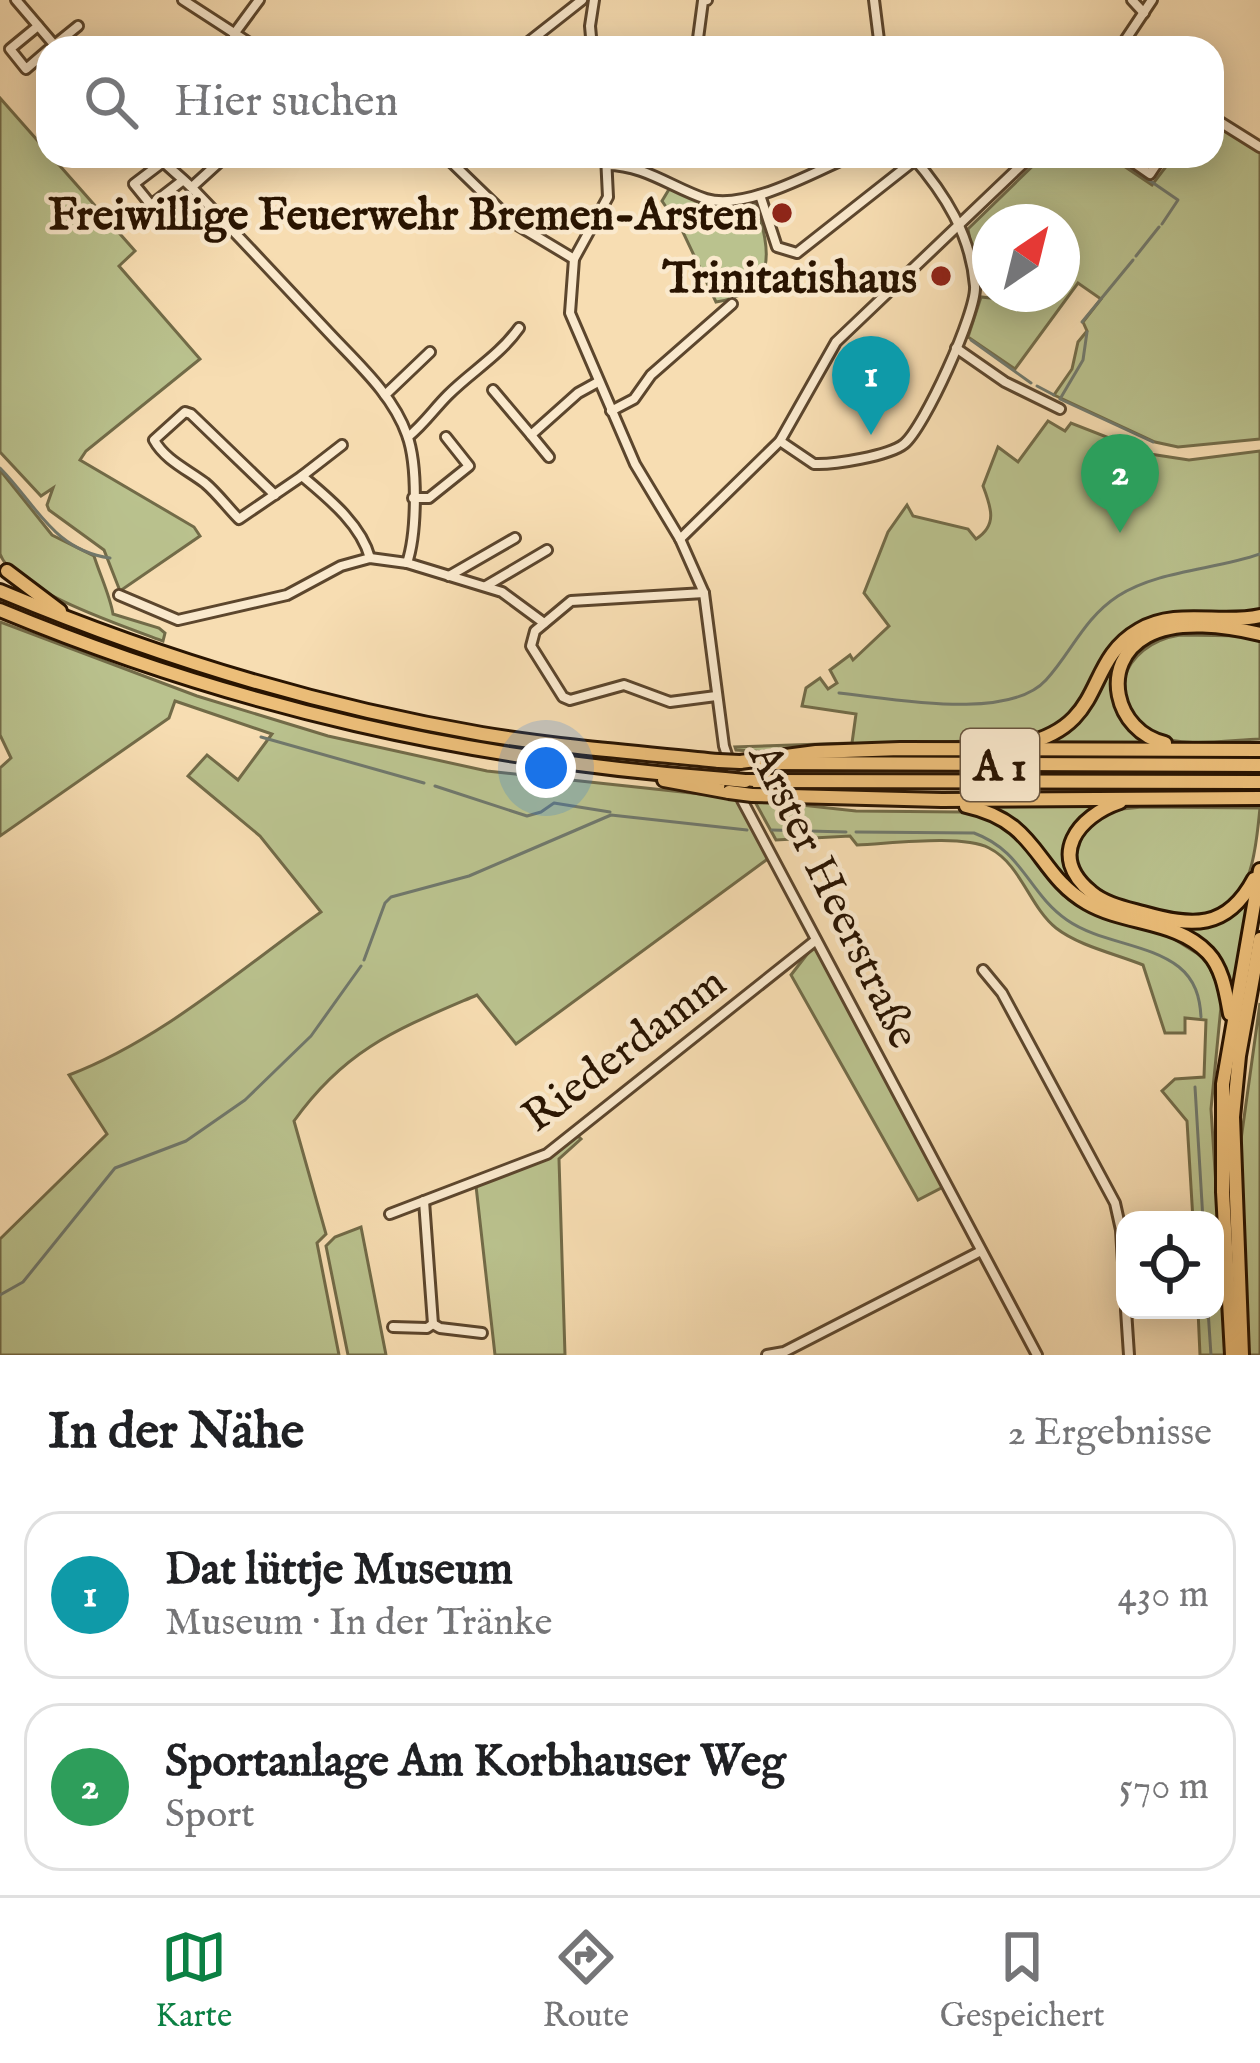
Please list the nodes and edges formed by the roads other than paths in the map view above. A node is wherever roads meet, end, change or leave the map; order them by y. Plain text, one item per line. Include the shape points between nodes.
1 (16, 0) edge
2 (183, 0) edge
3 (259, 0) edge
4 (582, 0) edge
5 (594, 0) edge
6 (874, 0) edge
7 (1132, 0) edge
8 (1152, 0) edge
9 (705, 1) edge
10 (1144, 13) junction
11 (38, 26) junction
12 (78, 26) dead end
13 (234, 34) junction
14 (45, 36) edge
15 (67, 36) edge
16 (237, 36) edge
17 (536, 36) edge
18 (591, 36) edge
19 (699, 36) edge
20 (878, 36) edge
21 (1128, 36) edge
22 (36, 61) edge
23 (1224, 124) edge
24 (1260, 147) edge
25 (151, 168) edge
26 (169, 168) edge
27 (213, 168) edge
28 (458, 168) edge
29 (606, 168) edge
30 (634, 168) edge
31 (824, 168) edge
32 (901, 168) edge
33 (920, 168) edge
34 (1018, 168) edge
35 (182, 181) junction
36 (192, 187) junction
37 (760, 196) junction
38 (959, 223) junction
39 (574, 259) junction
40 (732, 304) dead end
41 (519, 328) dead end
42 (956, 348) junction
43 (430, 352) dead end
44 (598, 382) junction
45 (494, 390) dead end
46 (385, 395) junction
47 (1060, 409) dead end
48 (611, 411) junction
49 (531, 435) junction
50 (408, 437) junction
51 (446, 437) dead end
52 (779, 441) junction
53 (342, 445) dead end
54 (549, 457) dead end
55 (302, 476) junction
56 (275, 495) junction
57 (413, 498) junction
58 (515, 538) dead end
59 (680, 538) junction
60 (547, 550) dead end
61 (370, 558) junction
62 (407, 563) junction
63 (7, 571) dead end
64 (448, 576) junction
65 (484, 587) junction
66 (0, 591) edge
67 (704, 592) junction
68 (119, 595) dead end
69 (0, 610) edge
70 (1260, 616) edge
71 (70, 620) junction
72 (544, 623) junction
73 (1260, 634) edge
74 (716, 696) junction
75 (1002, 749) junction
76 (1196, 749) junction
77 (1260, 750) edge
78 (740, 762) junction
79 (1260, 765) edge
80 (1260, 782) edge
81 (727, 786) junction
82 (1130, 798) junction
83 (1260, 798) edge
84 (941, 800) junction
85 (1260, 868) edge
86 (1260, 939) edge
87 (816, 940) junction
88 (983, 970) dead end
89 (1260, 976) edge
90 (1249, 996) junction
91 (1232, 1025) junction
92 (424, 1202) junction
93 (1117, 1211) edge
94 (390, 1214) dead end
95 (981, 1250) junction
96 (1127, 1319) edge
97 (433, 1324) junction
98 (393, 1327) dead end
99 (482, 1333) dead end
100 (767, 1355) edge
101 (1036, 1355) edge
102 (1129, 1355) edge
103 (1232, 1355) edge
104 (1242, 1355) edge

1 - 11 street
2 - 13 street
3 - 13 street
4 - 17 street
5 - 18 street
6 - 20 street
7 - 10 street
8 - 10 street
9 - 19 street
10 - 21 street
11 - 14 street
11 - 22 street via 10,49 26,68
12 - 15 street
13 - 16 street
23 - 24 street
25 - 35 street via 134,184 152,206
26 - 35 street
27 - 36 street
28 - 39 street via 514,223
29 - 39 street, Arster Heerstraße via 608,197
30 - 37 street via 714,201
31 - 37 street
32 - 37 street via 797,253 777,247
33 - 38 street
34 - 38 street
35 - 36 street
36 - 46 street
38 - 42 street via 975,287
38 - 52 street via 836,342
39 - 44 street, Arster Heerstraße via 570,313
40 - 48 street via 634,399
41 - 50 street
42 - 47 street
42 - 52 street via 913,434 896,449 814,464
43 - 46 street
44 - 48 street, Arster Heerstraße
44 - 49 street
45 - 49 street
46 - 50 street
48 - 59 street, Arster Heerstraße
49 - 54 street
50 - 57 street
51 - 57 street via 471,469 429,498
52 - 59 street
53 - 55 street
55 - 56 street
55 - 61 street via 334,502
56 - 56 street via 238,519 154,440 191,414
57 - 62 street
58 - 64 street
59 - 67 street, Arster Heerstraße
60 - 65 street
61 - 62 street
61 - 68 street via 287,595 178,620
62 - 64 street
63 - 71 highway
64 - 65 street
65 - 72 street
66 - 71 highway, A 1
67 - 72 street via 578,600
67 - 74 street, Arster Heerstraße
69 - 81 highway, A 1 via 166,674 330,721 476,752
70 - 75 highway via 1141,628 1114,652 1073,722 1043,740
71 - 78 highway, A 1, bridge via 372,712 552,744
72 - 74 street via 532,652 570,700 624,685 670,702
73 - 76 highway via 1180,627 1148,635 1126,655 1117,685 1123,713 1154,741
74 - 87 street, Arster Heerstraße via 742,800
75 - 76 highway
75 - 78 highway via 816,752
76 - 77 highway
78 - 79 highway, A 1
80 - 81 highway, A 1, bridge
81 - 84 highway, bridge via 752,795
82 - 83 highway
82 - 84 highway
82 - 85 highway via 1091,814 1074,835 1074,869 1095,896 1205,922 1240,902
84 - 91 highway via 1013,824 1090,905 1191,939 1221,974
85 - 91 highway
86 - 90 highway
87 - 92 street, Riederdamm via 580,1132 547,1154
87 - 95 street, Arster Heerstraße
88 - 93 street
89 - 90 highway
90 - 104 highway via 1232,1157
91 - 103 highway via 1221,1140
92 - 94 street, Riederdamm
92 - 97 street
95 - 100 street
95 - 101 street, Arster Heerstraße
96 - 102 street
97 - 98 street
97 - 99 street

